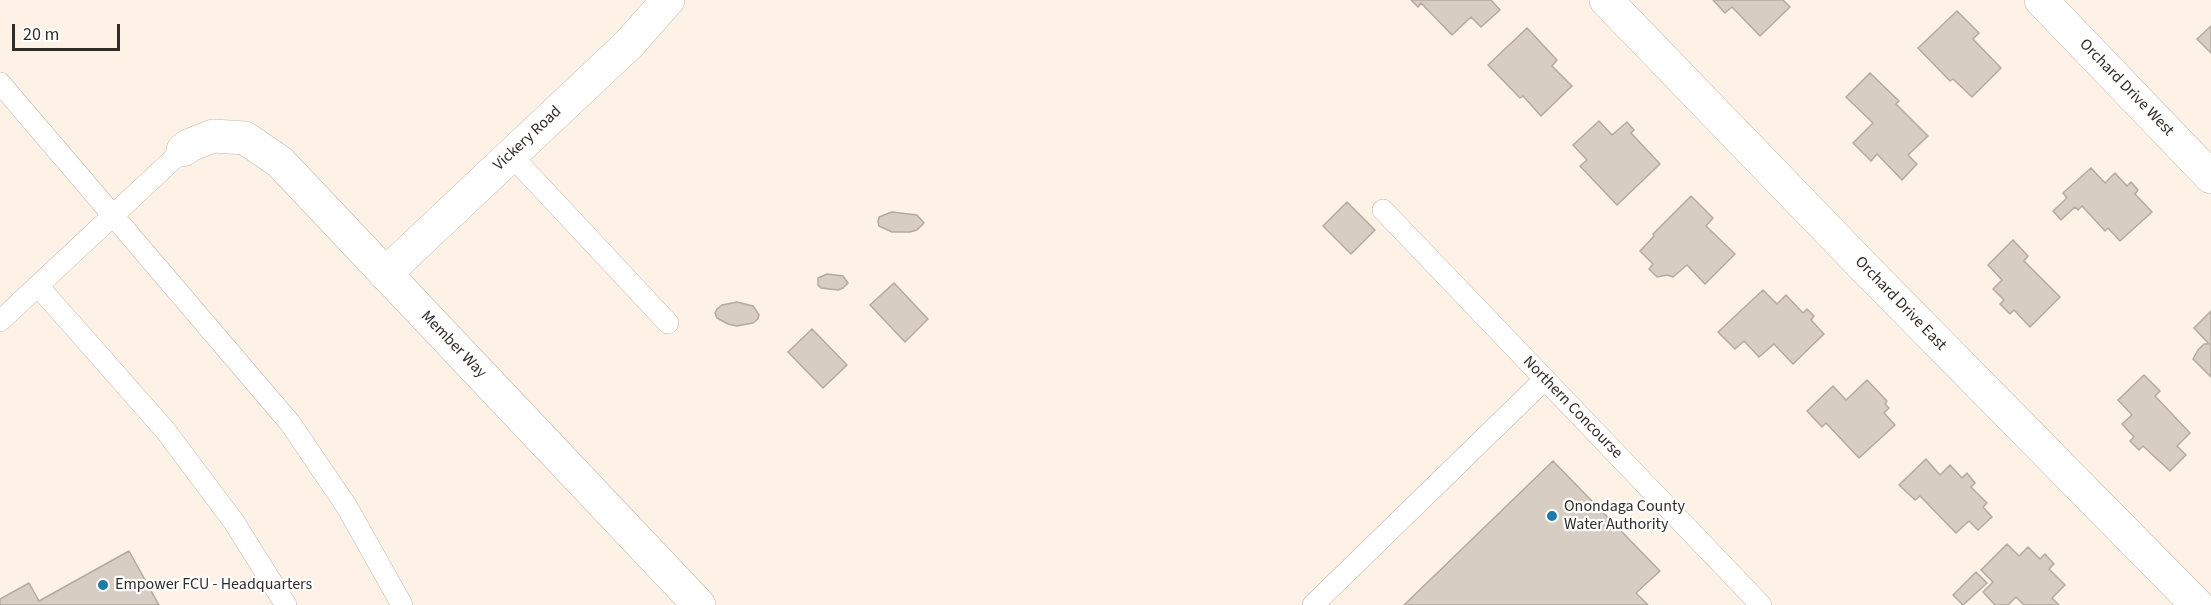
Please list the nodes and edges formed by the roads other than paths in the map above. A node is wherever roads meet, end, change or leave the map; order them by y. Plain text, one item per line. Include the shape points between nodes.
1 (668, 0) edge
2 (1606, 0) edge
3 (2041, 0) edge
4 (0, 83) edge
5 (183, 150) joint
6 (512, 155) junction
7 (2211, 177) edge
8 (1383, 210) dead end
9 (113, 215) junction
10 (385, 274) junction
11 (38, 286) junction
12 (0, 321) edge
13 (668, 323) dead end
14 (1545, 379) junction
15 (286, 605) edge
16 (402, 605) edge
17 (699, 605) edge
18 (1313, 605) edge
19 (1761, 605) edge
20 (2197, 605) edge

1 - 6 street, Vickery Road via 629,44
2 - 20 street, Orchard Drive East
3 - 7 street, Orchard Drive West
4 - 9 lane
5 - 9 lane
5 - 10 street, Member Way via 213,136 244,138 280,162
6 - 10 street, Vickery Road
6 - 13 lane
8 - 14 lane, Northern Concourse
9 - 11 lane
9 - 16 lane via 290,423 347,507
10 - 17 street, Member Way
11 - 12 lane
11 - 15 lane via 165,430 234,522
14 - 18 lane
14 - 19 lane, Northern Concourse

